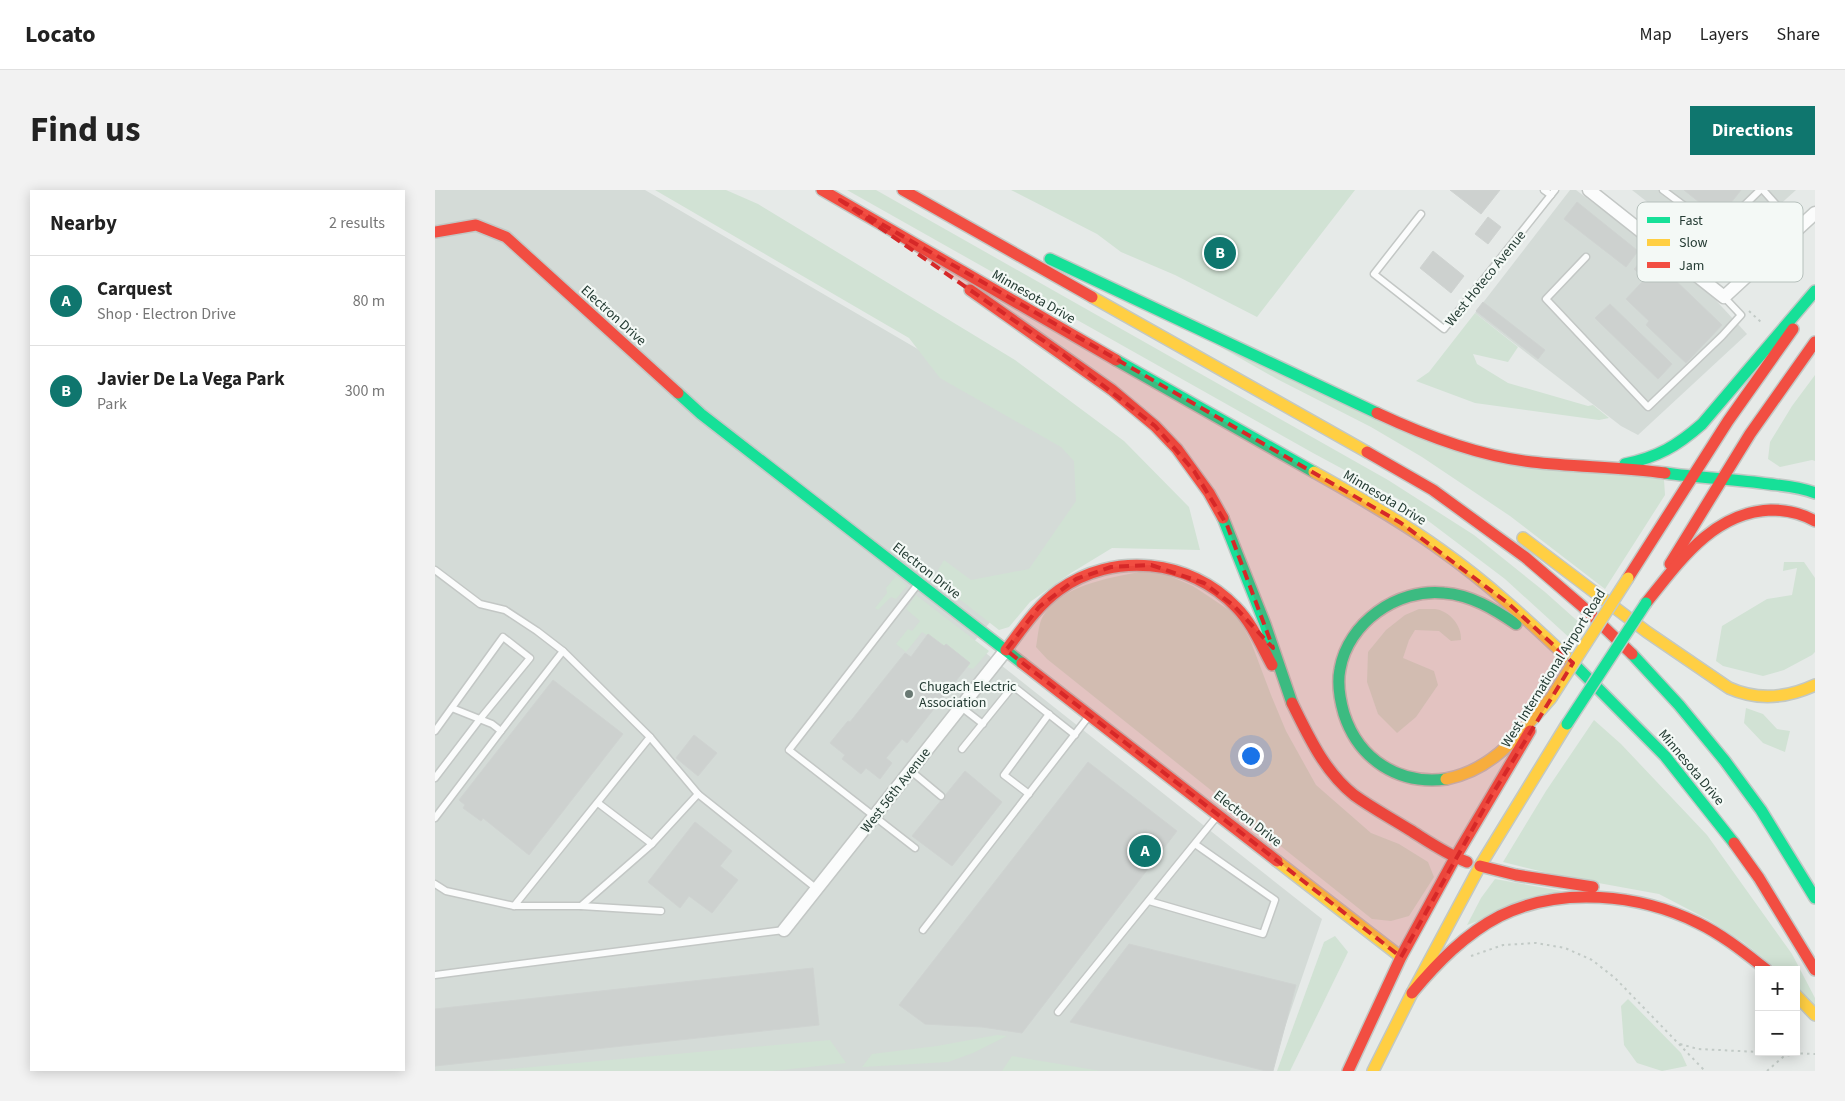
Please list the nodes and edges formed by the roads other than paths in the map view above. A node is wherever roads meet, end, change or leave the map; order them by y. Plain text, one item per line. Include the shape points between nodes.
1 (822, 190) edge
2 (903, 190) edge
3 (911, 190) edge
4 (1544, 190) edge
5 (1589, 190) edge
6 (1663, 190) edge
7 (1762, 190) edge
8 (1553, 193) edge
9 (840, 200) junction
10 (1679, 202) edge
11 (1749, 202) edge
12 (1773, 202) edge
13 (1815, 213) edge
14 (1421, 214) dead end
15 (1803, 224) edge
16 (1637, 228) edge
17 (435, 232) edge
18 (1586, 257) dead end
19 (1704, 282) edge
20 (1741, 282) edge
21 (1815, 291) edge
22 (1724, 298) junction
23 (1815, 300) edge
24 (1815, 342) edge
25 (1591, 466) junction
26 (1691, 478) junction
27 (1721, 480) junction
28 (1815, 493) edge
29 (1448, 499) junction
30 (1815, 521) edge
31 (1498, 523) dead end
32 (1515, 532) dead end
33 (435, 570) edge
34 (919, 583) junction
35 (1646, 603) junction
36 (1006, 650) junction
37 (563, 651) junction
38 (1567, 658) junction
39 (1815, 685) edge
40 (1551, 698) junction
41 (1292, 703) junction
42 (961, 707) junction
43 (452, 708) junction
44 (1049, 714) junction
45 (1090, 715) junction
46 (480, 719) junction
47 (983, 724) junction
48 (435, 731) edge
49 (501, 731) junction
50 (1075, 734) junction
51 (650, 737) junction
52 (962, 750) dead end
53 (911, 771) junction
54 (435, 778) edge
55 (698, 794) junction
56 (1029, 794) junction
57 (941, 796) dead end
58 (598, 803) junction
59 (1219, 814) junction
60 (874, 817) junction
61 (435, 818) edge
62 (652, 844) junction
63 (1195, 844) junction
64 (915, 848) dead end
65 (1455, 858) junction
66 (1480, 866) junction
67 (435, 884) edge
68 (817, 889) junction
69 (1815, 898) edge
70 (1149, 901) junction
71 (514, 906) junction
72 (581, 906) junction
73 (661, 910) dead end
74 (1680, 916) junction
75 (784, 930) joint
76 (923, 930) dead end
77 (1401, 957) junction
78 (1762, 966) edge
79 (1815, 970) edge
80 (435, 975) edge
81 (1412, 993) junction
82 (1800, 999) edge
83 (1058, 1012) dead end
84 (1815, 1015) edge
85 (1348, 1071) edge
86 (1373, 1071) edge

1 - 9 main road, Minnesota Drive
2 - 29 main road, Minnesota Drive
3 - 25 main road via 1382,415 1449,443 1531,462
4 - 8 lane
5 - 16 street
6 - 10 lane
7 - 11 lane
7 - 12 lane
8 - 14 lane, West Hoteco Avenue via 1444,330 1374,274
9 - 38 main road, Minnesota Drive via 1401,523 1480,580
9 - 41 main road via 1113,390 1177,449 1209,493 1227,526
13 - 15 street
17 - 34 main road, Electron Drive via 476,225 507,237 701,414
18 - 22 lane via 1546,299 1648,407 1741,316
19 - 22 street
20 - 22 street
21 - 25 main road via 1731,392 1686,438 1663,453 1646,459
23 - 26 main road, West International Airport Road via 1743,398
24 - 27 main road
25 - 26 main road
26 - 27 main road
26 - 40 main road, West International Airport Road, bridge
27 - 28 main road via 1788,486
27 - 35 main road
29 - 31 main road
29 - 69 main road, Minnesota Drive via 1560,586 1637,659 1725,761 1761,810
30 - 35 main road via 1781,510 1742,513 1705,535
32 - 39 main road via 1661,643 1726,686 1753,696 1776,697
33 - 37 lane via 480,604 505,610
34 - 36 main road, Electron Drive
34 - 60 lane via 789,750
35 - 66 main road, bridge
36 - 41 main road via 1039,607 1076,579 1111,566 1151,565 1187,574 1234,606 1253,630
36 - 42 street, West 56th Avenue
36 - 45 main road, Electron Drive
37 - 49 lane
37 - 51 lane
38 - 40 main road via 1490,608 1453,594 1435,592 1402,597 1376,611 1353,635 1339,668 1339,702 1353,738 1379,764 1411,778 1447,780 1466,775 1505,749
38 - 79 main road, Minnesota Drive via 1651,741 1700,799 1759,878
40 - 65 main road, West International Airport Road
41 - 65 main road via 1326,766 1347,789
42 - 47 lane
42 - 53 street, West 56th Avenue
43 - 46 lane
43 - 46 lane via 503,637 530,658
43 - 48 lane
44 - 47 lane via 1013,686
44 - 50 lane
44 - 56 lane via 1004,774
45 - 50 lane
45 - 59 main road, Electron Drive
46 - 49 lane
46 - 54 lane
47 - 52 lane
49 - 61 lane
50 - 56 lane
51 - 55 lane
51 - 58 lane
53 - 57 lane
53 - 60 street, West 56th Avenue
55 - 62 lane
55 - 68 lane
56 - 76 lane
58 - 62 lane
58 - 71 lane
59 - 63 lane
59 - 77 main road, Electron Drive
60 - 64 lane
60 - 68 street, West 56th Avenue
62 - 72 lane
63 - 70 lane
63 - 70 lane via 1275,900 1263,934
65 - 66 main road
65 - 77 main road, West International Airport Road
66 - 74 main road via 1647,899
66 - 81 main road
67 - 71 lane via 446,891
68 - 75 street, West 56th Avenue
70 - 83 lane
71 - 72 lane
72 - 73 lane
74 - 78 main road via 1729,940
74 - 81 main road via 1645,905 1591,896 1532,904 1501,915 1467,937 1427,974
75 - 80 lane
77 - 81 main road, Electron Drive via 1410,971
77 - 85 main road, West International Airport Road
81 - 86 main road
82 - 84 main road

